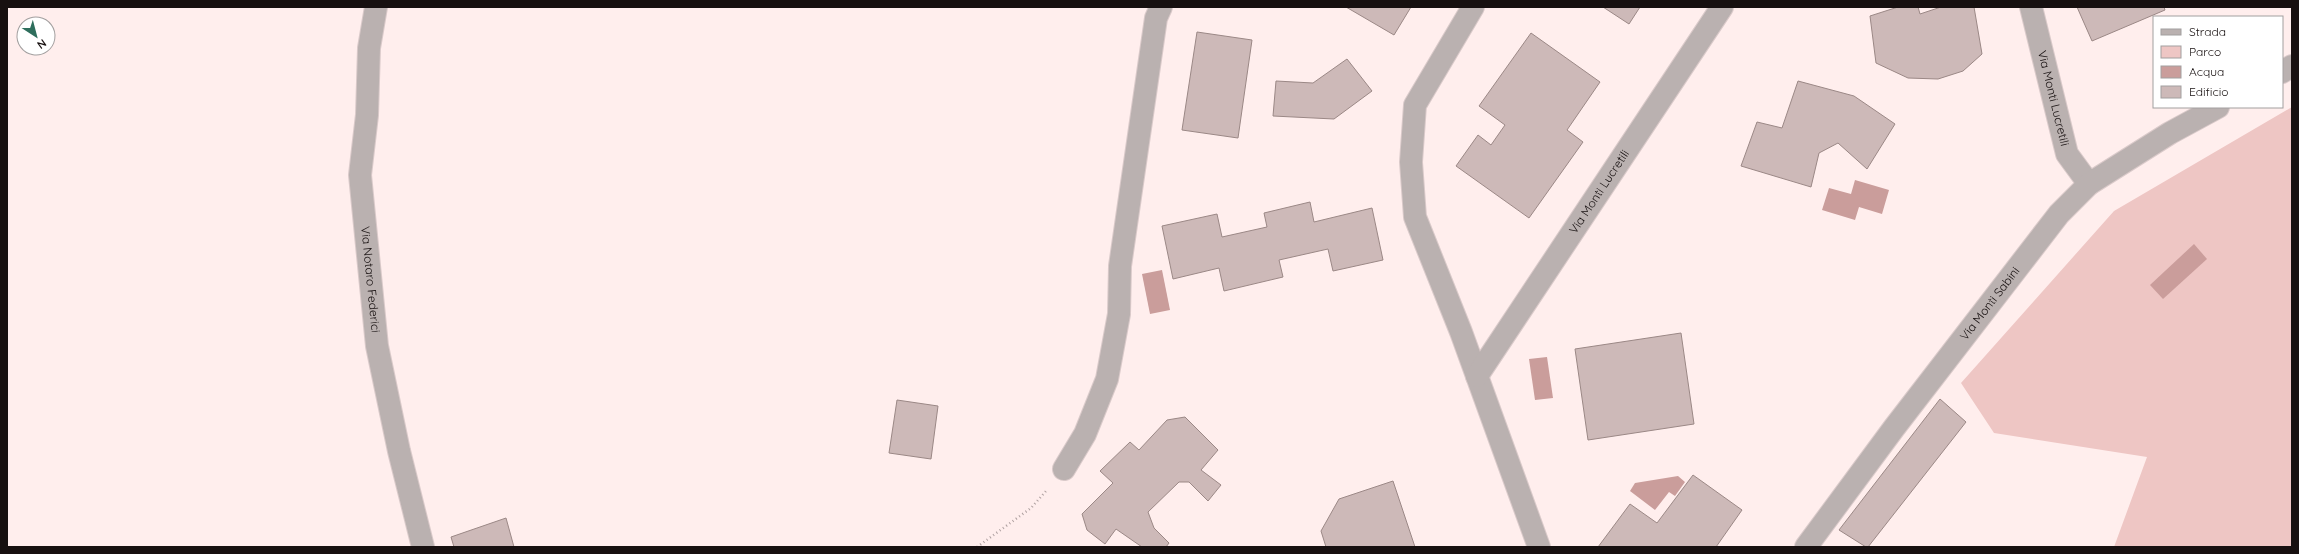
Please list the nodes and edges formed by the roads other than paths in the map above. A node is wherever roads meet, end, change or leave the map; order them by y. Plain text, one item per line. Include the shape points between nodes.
1 (376, 7) edge
2 (1160, 7) edge
3 (1473, 7) edge
4 (1722, 7) edge
5 (2031, 7) edge
6 (2292, 66) edge
7 (2283, 71) edge
8 (2216, 108) edge
9 (2089, 184) junction
10 (1477, 376) junction
11 (1064, 469) road end
12 (423, 547) edge
13 (1539, 547) edge
14 (1806, 547) edge

1 - 12 street, Via Notaro Federici via 369,48 367,115 360,175 377,346
2 - 11 street via 1156,18 1121,258 1119,314 1107,379 1085,434
3 - 10 street via 1415,105 1411,162 1415,217
4 - 10 street, Via Monti Lucretili
5 - 9 street, Via Monti Lucretili via 2067,154
6 - 7 street
8 - 9 street, Via Monti Sabini via 2170,133
9 - 14 street, Via Monti Sabini via 2059,214
10 - 13 street

